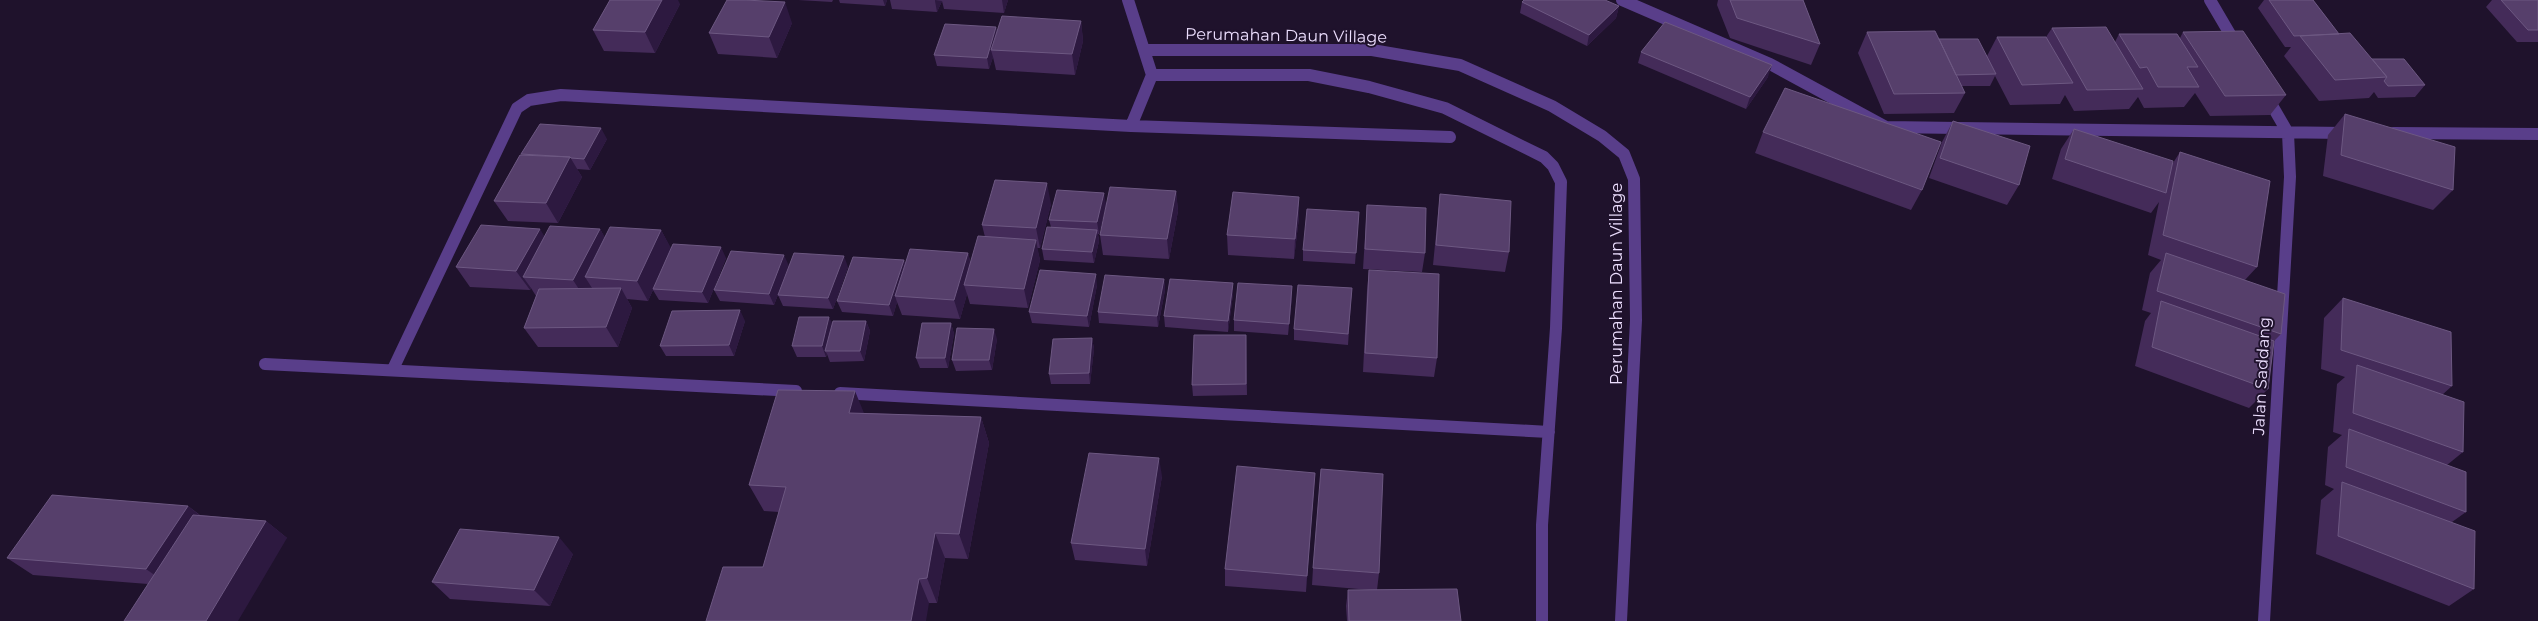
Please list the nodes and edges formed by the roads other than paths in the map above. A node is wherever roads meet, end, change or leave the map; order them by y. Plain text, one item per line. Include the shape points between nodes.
1 (1128, 0) edge
2 (1622, 0) edge
3 (2210, 0) edge
4 (1144, 50) junction
5 (2244, 58) edge
6 (1152, 75) junction
7 (2259, 83) edge
8 (1131, 126) junction
9 (2288, 133) junction
10 (2358, 133) edge
11 (2378, 133) edge
12 (2538, 134) edge
13 (1450, 137) dead end
14 (265, 364) dead end
15 (393, 369) junction
16 (811, 392) edge
17 (831, 393) edge
18 (1549, 432) junction
19 (1542, 621) edge
20 (1621, 621) edge
21 (2264, 621) edge

1 - 4 street
2 - 9 street via 1770,64 1886,127
3 - 5 street
4 - 6 street
4 - 20 street, Perumahan Daun Village via 1372,50 1460,65 1552,106 1602,136 1624,154 1634,179 1636,320
6 - 8 street
6 - 18 street via 1309,76 1369,87 1445,108 1544,157 1561,182
7 - 9 street
8 - 13 street
8 - 15 street via 561,95 529,100 517,108
9 - 10 street
9 - 21 street, Jalan Saddang via 2290,177
11 - 12 street
14 - 15 street
15 - 16 street
17 - 18 street
18 - 19 street via 1542,525

